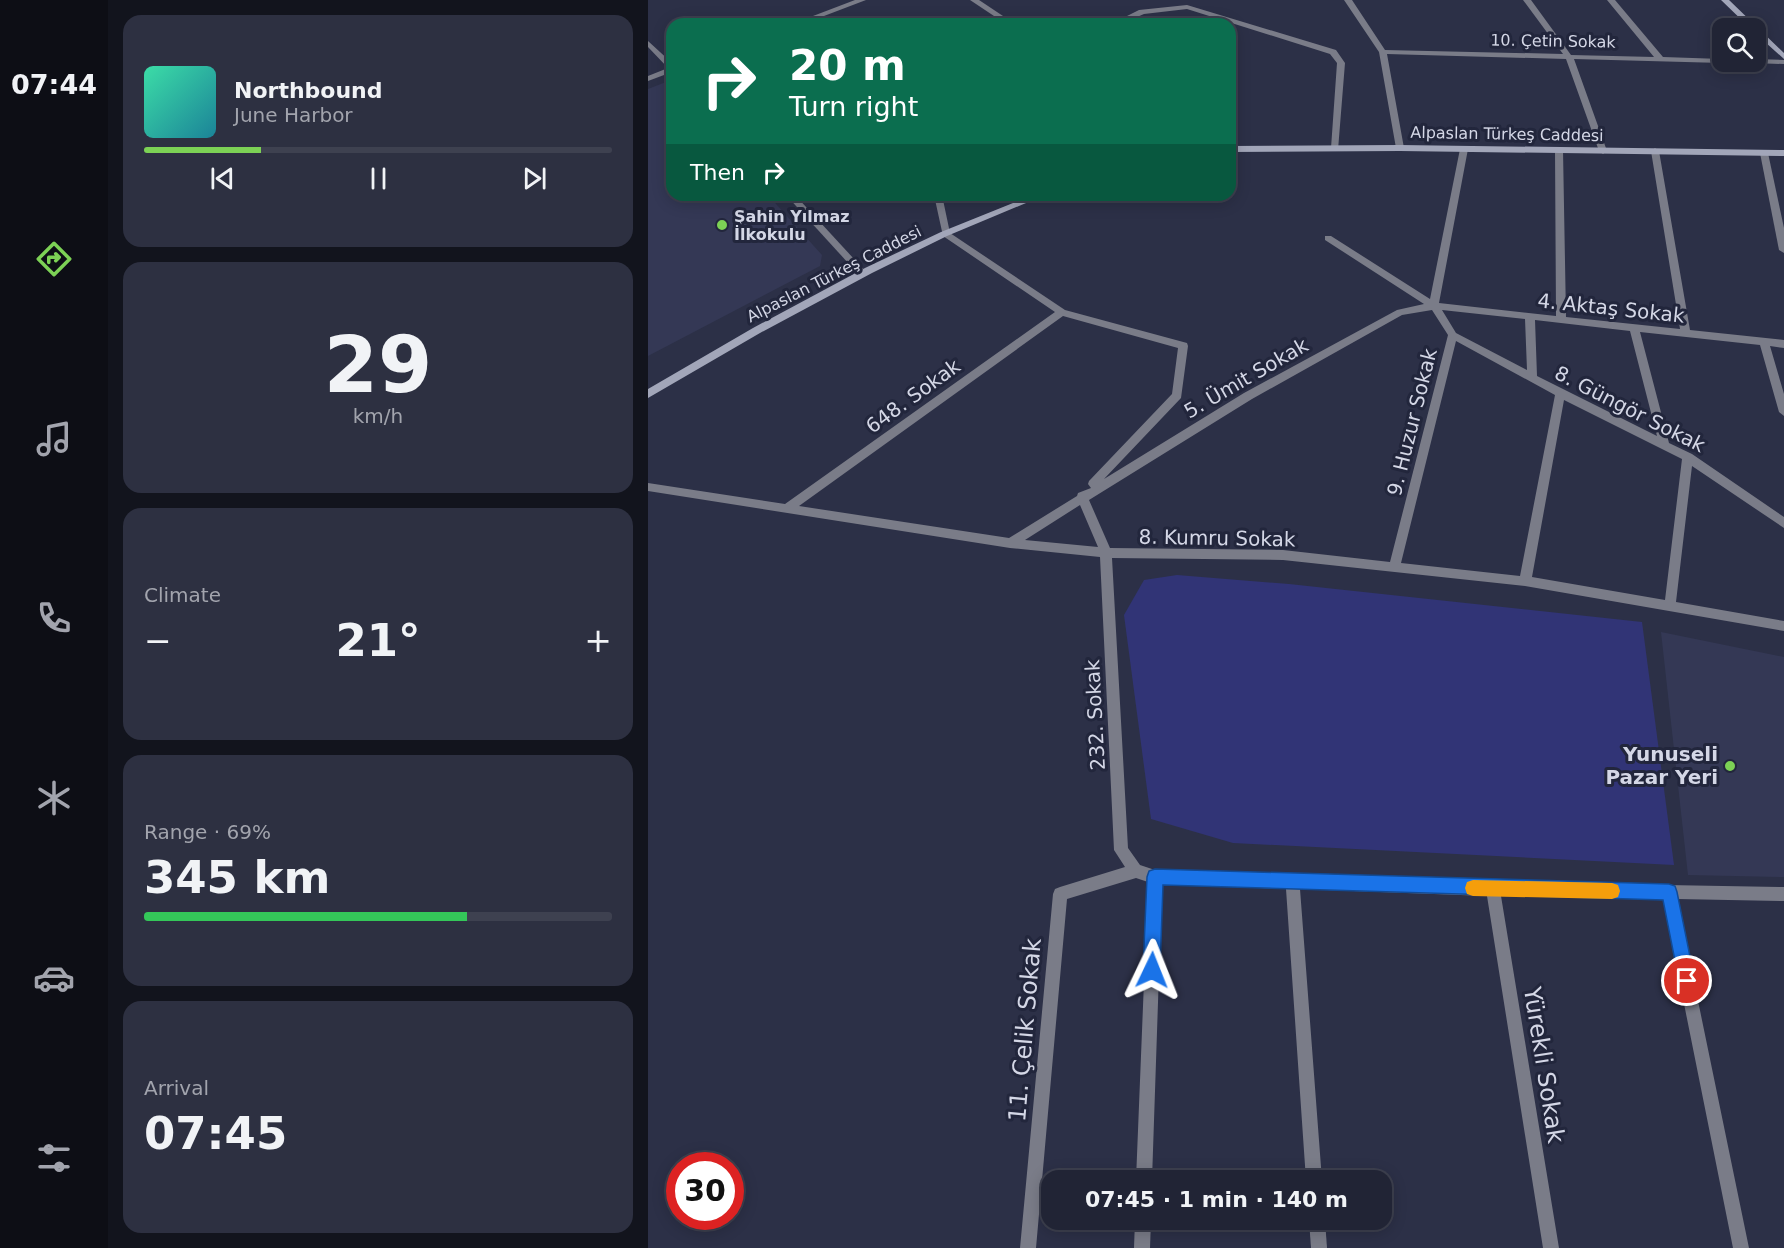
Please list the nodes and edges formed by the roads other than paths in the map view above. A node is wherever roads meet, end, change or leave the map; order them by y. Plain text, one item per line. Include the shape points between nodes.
1 (862, 0) edge
2 (974, 0) edge
3 (1168, 0) edge
4 (1348, 0) edge
5 (1527, 0) edge
6 (1611, 0) edge
7 (1725, 0) edge
8 (1187, 7) junction
9 (812, 18) edge
10 (1002, 18) edge
11 (1128, 18) edge
12 (1222, 18) edge
13 (1744, 18) edge
14 (1236, 22) edge
15 (1766, 40) edge
16 (648, 43) edge
17 (1383, 52) junction
18 (1569, 57) junction
19 (1784, 57) edge
20 (1660, 59) junction
21 (1712, 61) edge
22 (666, 62) edge
23 (1766, 62) edge
24 (1784, 62) edge
25 (666, 71) edge
26 (648, 79) edge
27 (1335, 148) junction
28 (1400, 148) junction
29 (1236, 149) edge
30 (1464, 149) junction
31 (1559, 150) junction
32 (1603, 151) junction
33 (1655, 151) junction
34 (1764, 153) junction
35 (1784, 153) edge
36 (796, 201) edge
37 (939, 201) edge
38 (1026, 201) edge
39 (946, 234) junction
40 (1328, 238) dead end
41 (1784, 250) edge
42 (863, 274) junction
43 (1434, 306) junction
44 (1062, 312) junction
45 (1530, 317) junction
46 (1561, 321) junction
47 (1634, 328) junction
48 (1686, 334) junction
49 (1453, 335) junction
50 (1764, 342) junction
51 (1784, 344) edge
52 (1532, 378) junction
53 (1560, 393) junction
54 (648, 394) edge
55 (1784, 412) edge
56 (1664, 445) junction
57 (1688, 457) junction
58 (648, 487) edge
59 (1082, 496) junction
60 (786, 509) junction
61 (1784, 523) edge
62 (1010, 543) junction
63 (1107, 553) junction
64 (1394, 567) junction
65 (1525, 581) junction
66 (1670, 605) junction
67 (1784, 627) edge
68 (1136, 871) junction
69 (1155, 877) junction
70 (1293, 882) junction
71 (1493, 889) junction
72 (1669, 892) junction
73 (1784, 894) edge
74 (1144, 1170) edge
75 (1313, 1170) edge
76 (1143, 1230) edge
77 (1318, 1230) edge
78 (1028, 1248) edge
79 (1142, 1248) edge
80 (1319, 1248) edge
81 (1551, 1248) edge
82 (1741, 1248) edge

1 - 9 street
2 - 10 street
3 - 8 street
4 - 17 street
5 - 18 street
6 - 20 street
7 - 13 main road
8 - 11 street via 1142,12
8 - 12 street
14 - 27 street via 1332,52 1341,63
15 - 19 main road
16 - 22 street
17 - 18 street, 10. Çetin Sokak
17 - 28 street
18 - 20 street, 10. Çetin Sokak
18 - 32 street
20 - 21 street, 10. Çetin Sokak
23 - 24 street
25 - 26 street
27 - 28 main road, Alpaslan Türkeş Caddesi
27 - 29 main road, Alpaslan Türkeş Caddesi
28 - 30 main road, Alpaslan Türkeş Caddesi
30 - 31 main road, Alpaslan Türkeş Caddesi
30 - 43 street
31 - 32 main road, Alpaslan Türkeş Caddesi
31 - 46 street
32 - 33 main road, Alpaslan Türkeş Caddesi
33 - 34 main road, Alpaslan Türkeş Caddesi
33 - 48 street
34 - 35 main road, Alpaslan Türkeş Caddesi
34 - 41 street
36 - 42 street
37 - 39 street
38 - 39 main road, Alpaslan Türkeş Caddesi
39 - 42 main road, Alpaslan Türkeş Caddesi
39 - 44 street
40 - 43 street
42 - 54 main road, Alpaslan Türkeş Caddesi via 731,344
43 - 45 street, 4. Aktaş Sokak
43 - 49 street, 9. Huzur Sokak
43 - 59 street, 5. Ümit Sokak via 1400,312 1248,396
44 - 59 street via 1183,346 1177,395
44 - 60 street, 648. Sokak
45 - 46 street, 4. Aktaş Sokak
45 - 52 street
46 - 47 street, 4. Aktaş Sokak
47 - 48 street, 4. Aktaş Sokak
47 - 56 street
48 - 50 street, 4. Aktaş Sokak
49 - 52 street, 8. Güngör Sokak
49 - 64 street, 9. Huzur Sokak
50 - 51 street, 4. Aktaş Sokak
50 - 55 street
52 - 53 street, 8. Güngör Sokak
53 - 56 street, 8. Güngör Sokak
53 - 65 street
56 - 57 street, 8. Güngör Sokak
57 - 61 street, 8. Güngör Sokak
57 - 66 street
58 - 60 street, 8. Kumru Sokak
59 - 62 street
59 - 63 street
60 - 62 street, 8. Kumru Sokak
62 - 63 street, 8. Kumru Sokak
63 - 64 street, 8. Kumru Sokak via 1283,555
63 - 68 street, 232. Sokak via 1121,850
64 - 65 street, 8. Kumru Sokak
65 - 66 street, 8. Kumru Sokak
66 - 67 street, 8. Kumru Sokak
68 - 69 street
68 - 78 street, 11. Çelik Sokak via 1060,894
69 - 70 street
69 - 74 street
70 - 71 street
70 - 75 street
71 - 72 street
71 - 81 street, Yürekli Sokak
72 - 73 street
72 - 82 street
76 - 79 street
77 - 80 street

